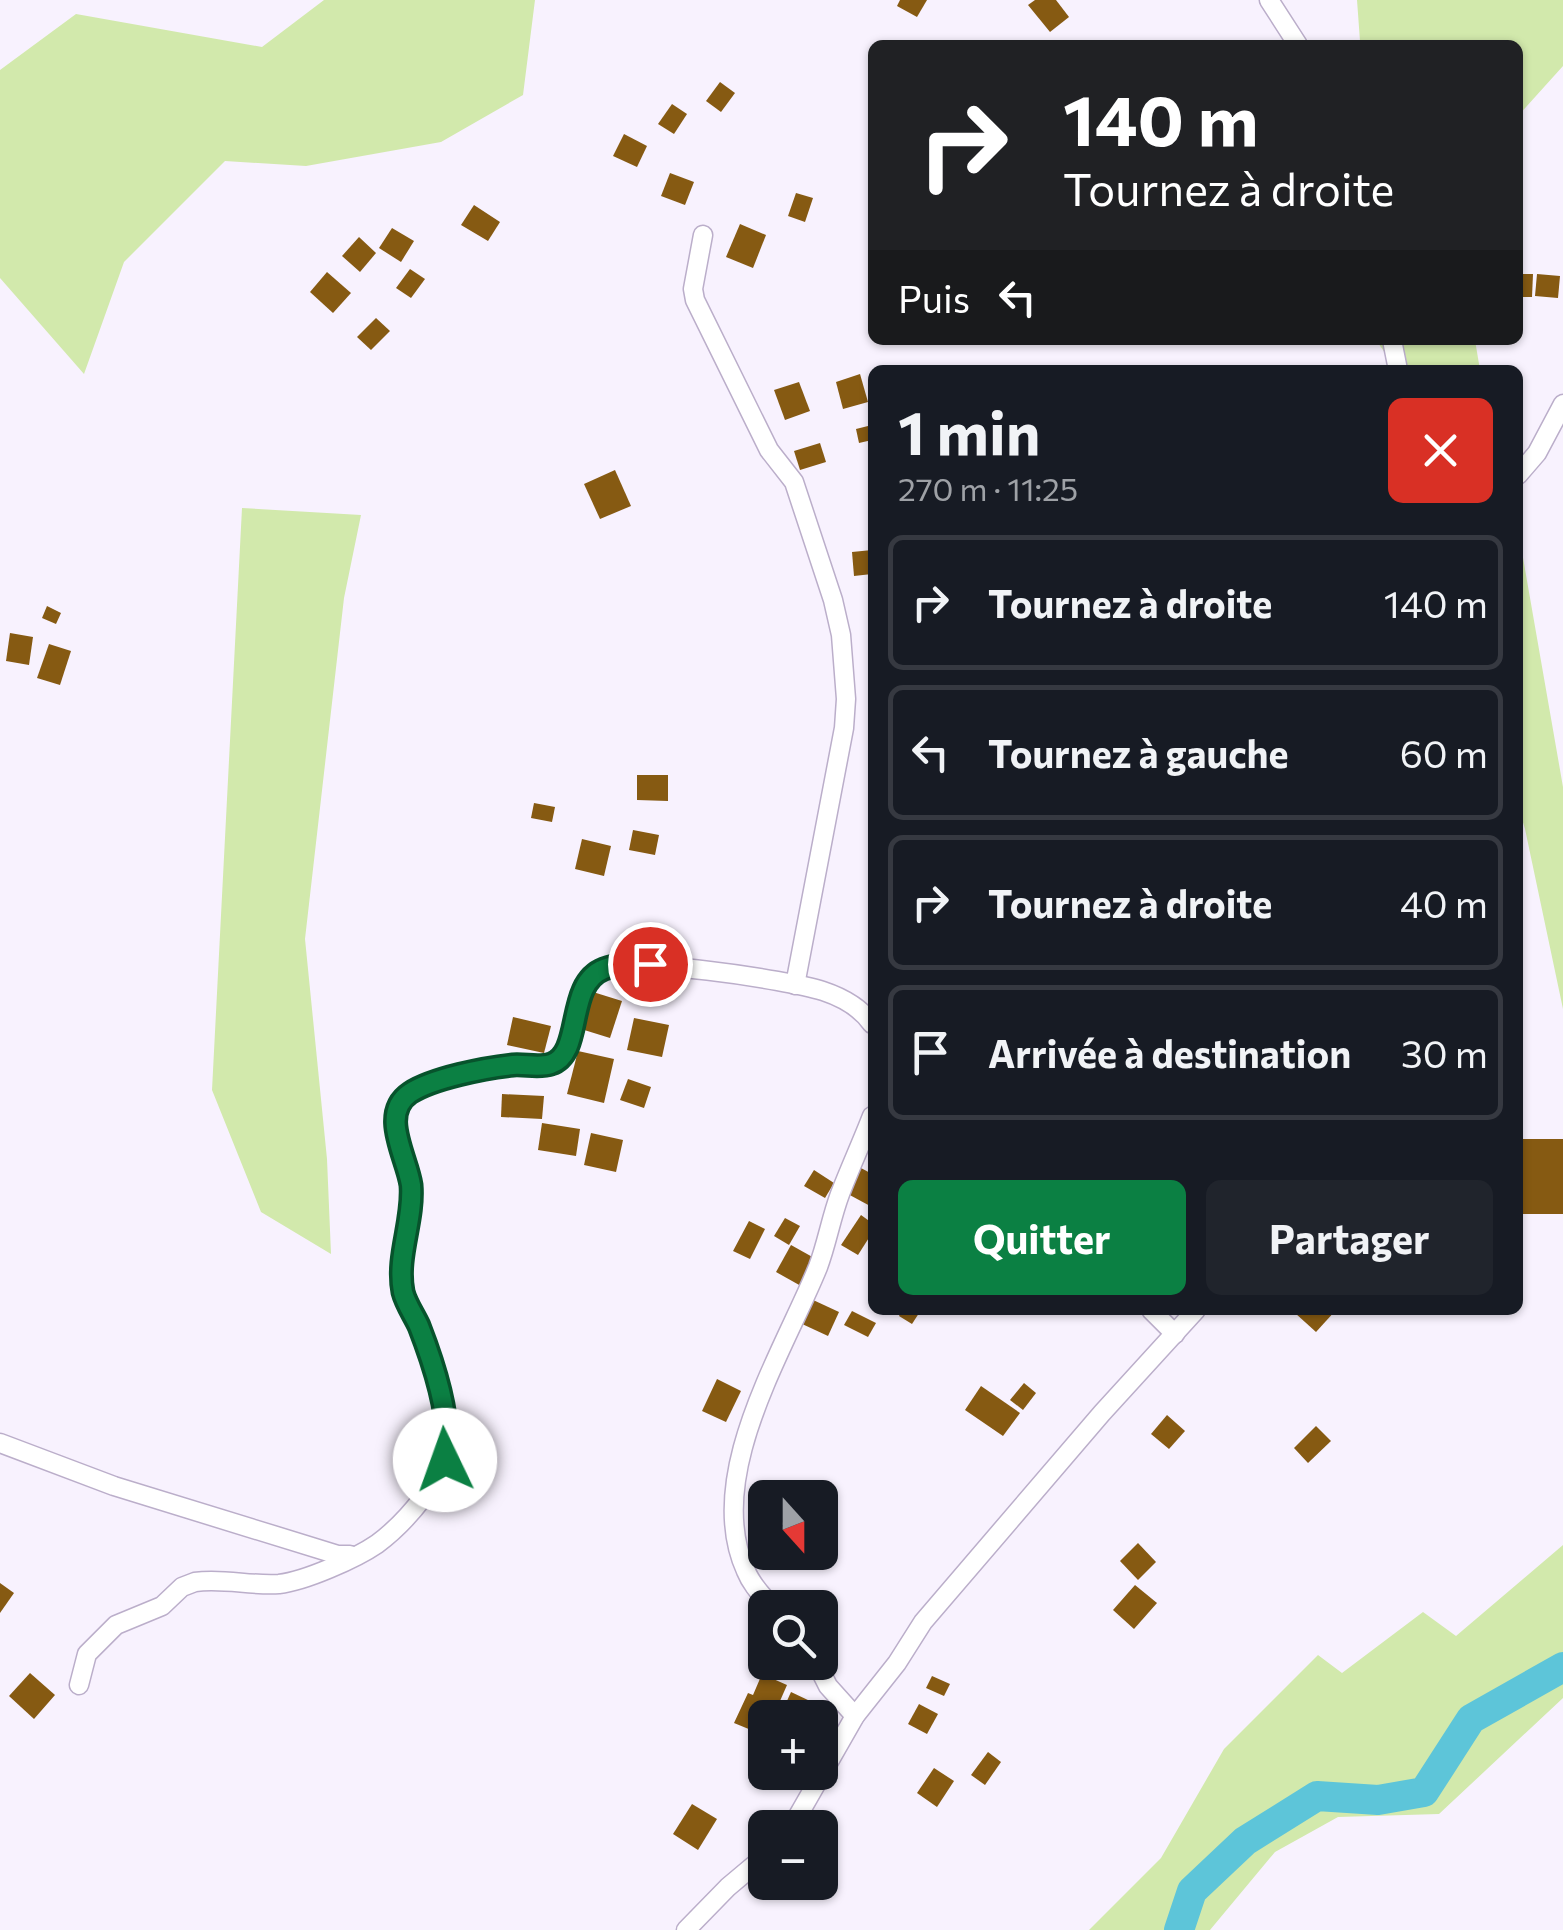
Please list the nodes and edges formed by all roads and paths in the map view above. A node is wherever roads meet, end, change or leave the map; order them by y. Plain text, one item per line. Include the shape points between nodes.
1 (1269, 0) edge
2 (1295, 40) edge
3 (703, 235) dead end
4 (1563, 404) edge
5 (1556, 437) edge
6 (1523, 469) edge
7 (795, 985) junction
8 (868, 1020) edge
9 (868, 1126) edge
10 (1155, 1315) edge
11 (1192, 1315) edge
12 (1175, 1334) junction
13 (0, 1443) edge
14 (356, 1555) junction
15 (757, 1590) edge
16 (825, 1680) edge
17 (79, 1685) dead end
18 (855, 1716) junction
19 (801, 1810) edge
20 (748, 1870) edge
21 (686, 1930) edge

1 - 2 street
3 - 7 street via 695,300 769,450 794,482 834,600 843,652 844,728
4 - 5 street
5 - 6 street
7 - 8 street via 825,992
7 - 14 street via 650,964 601,970 587,982 569,1042 552,1064 496,1068 432,1082 405,1096 396,1118 411,1190 404,1293 428,1353 447,1451 435,1481 398,1525
9 - 15 street via 820,1262 751,1418 734,1530
10 - 12 street
11 - 12 street
12 - 18 street via 924,1622
13 - 14 street via 114,1486
14 - 17 street via 280,1584 209,1580 182,1587 162,1606 116,1625 87,1654
16 - 18 street
18 - 19 street
20 - 21 street

